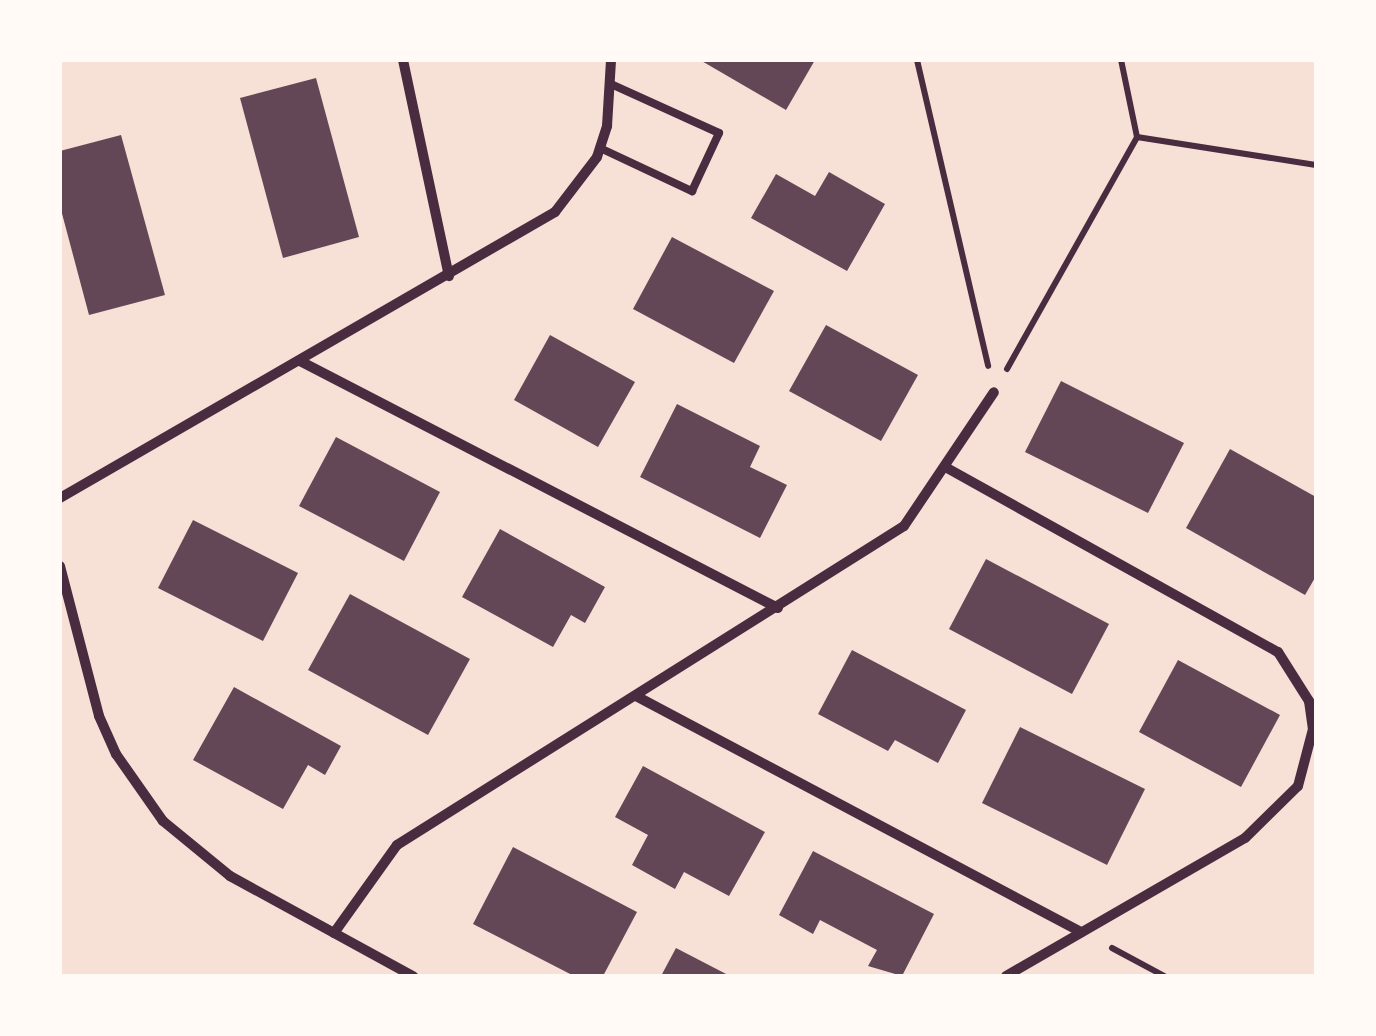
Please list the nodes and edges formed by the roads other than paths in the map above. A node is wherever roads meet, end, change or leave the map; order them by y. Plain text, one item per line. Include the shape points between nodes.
1 (403, 60) edge
2 (612, 60) edge
3 (612, 84) junction
4 (600, 148) junction
5 (449, 276) junction
6 (300, 361) junction
7 (994, 392) road end
8 (946, 468) junction
9 (60, 498) edge
10 (60, 566) edge
11 (778, 608) junction
12 (636, 696) junction
13 (1081, 932) junction
14 (334, 934) junction
15 (414, 976) edge
16 (1006, 976) edge

1 - 5 street
2 - 3 street
3 - 4 street
3 - 4 lane via 719,133 692,191
4 - 5 street via 555,212
5 - 6 street
6 - 9 street
6 - 11 street
7 - 8 street
8 - 11 street via 904,526
8 - 13 street via 1252,634 1278,652 1309,701 1310,757 1276,813 1246,838
10 - 14 street via 99,716 138,789 194,850
11 - 12 street
12 - 13 street
12 - 14 street via 397,845
13 - 16 street
14 - 15 street

